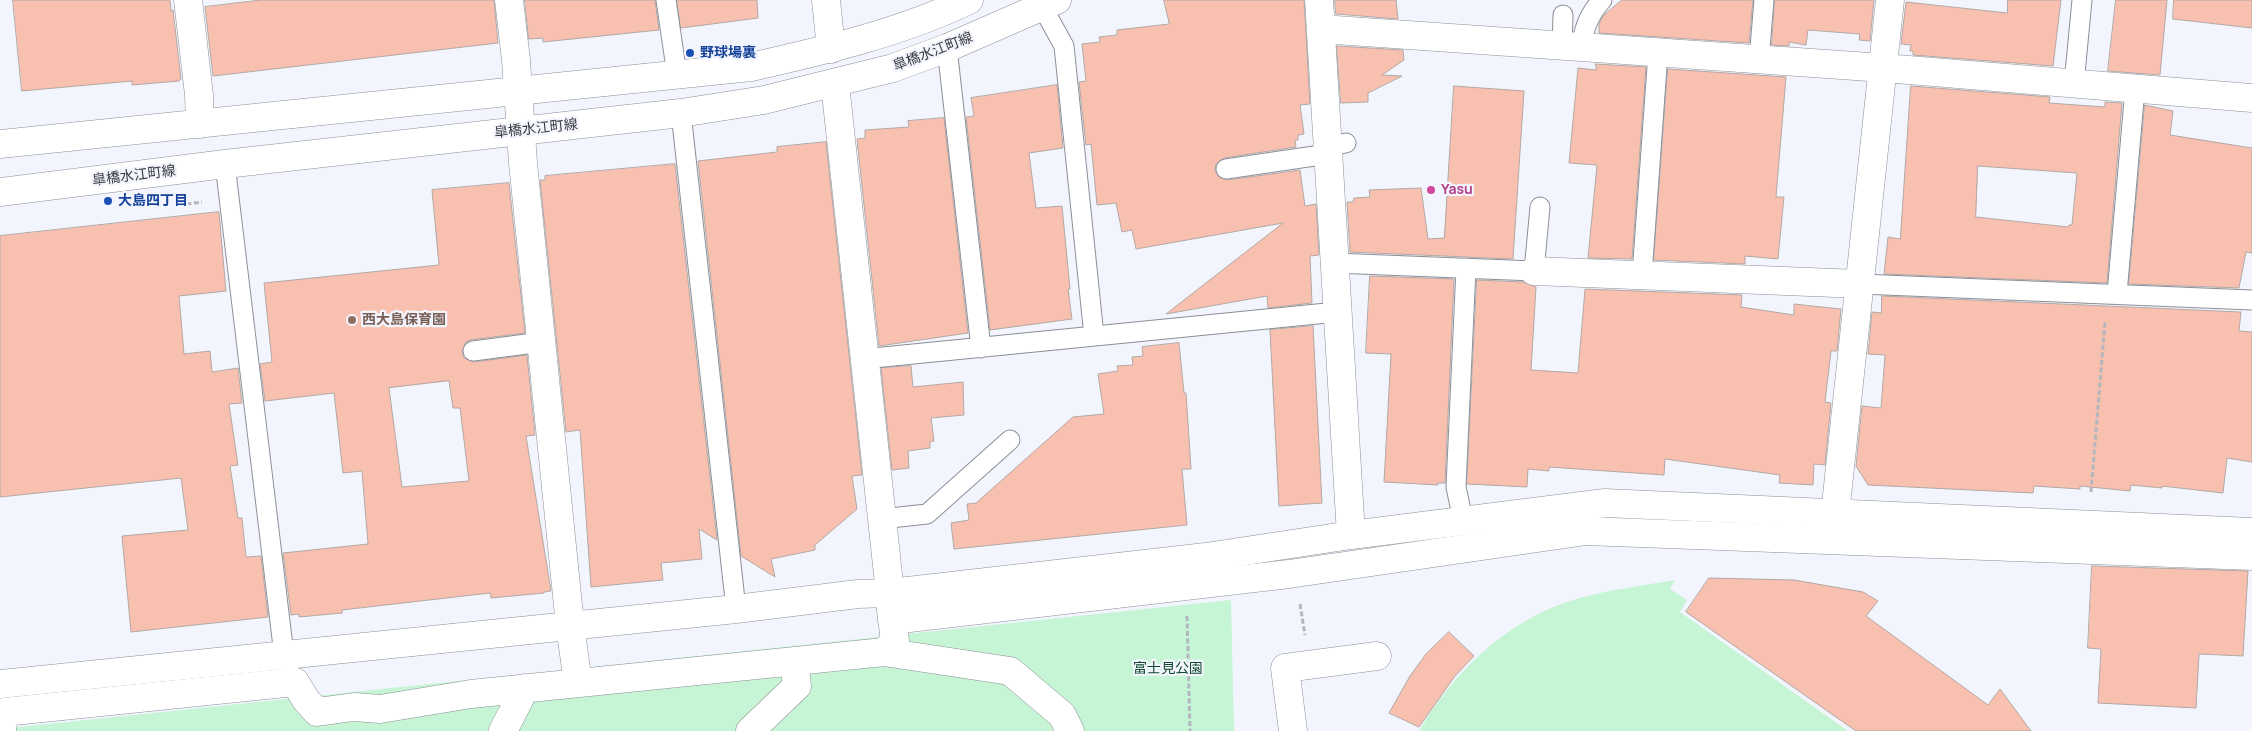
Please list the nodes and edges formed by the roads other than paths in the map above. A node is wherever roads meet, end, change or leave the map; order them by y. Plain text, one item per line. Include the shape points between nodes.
1 (188, 0) edge
2 (509, 0) edge
3 (666, 0) edge
4 (826, 0) edge
5 (969, 0) edge
6 (1319, 0) edge
7 (1602, 0) edge
8 (1764, 0) edge
9 (1890, 0) edge
10 (2082, 0) edge
11 (1050, 4) edge
12 (1563, 15) dead end
13 (1322, 29) junction
14 (1572, 47) junction
15 (947, 48) junction
16 (831, 49) junction
17 (1658, 52) junction
18 (1759, 60) junction
19 (1884, 68) junction
20 (677, 75) junction
21 (834, 84) junction
22 (2074, 84) junction
23 (2135, 89) junction
24 (518, 92) junction
25 (2252, 98) edge
26 (681, 113) junction
27 (200, 124) junction
28 (521, 131) junction
29 (0, 144) edge
30 (1334, 148) junction
31 (225, 164) junction
32 (1226, 168) dead end
33 (0, 192) edge
34 (1540, 207) dead end
35 (1334, 263) junction
36 (1466, 268) junction
37 (1534, 271) junction
38 (1642, 276) junction
39 (1860, 284) junction
40 (2113, 294) junction
41 (2252, 300) edge
42 (1337, 312) junction
43 (1094, 336) junction
44 (542, 342) junction
45 (981, 348) junction
46 (473, 351) dead end
47 (863, 359) junction
48 (1010, 440) dead end
49 (1835, 514) junction
50 (881, 519) junction
51 (1463, 520) junction
52 (2252, 532) edge
53 (1351, 535) junction
54 (2252, 556) edge
55 (890, 593) junction
56 (736, 609) junction
57 (892, 620) junction
58 (570, 625) junction
59 (884, 652) junction
60 (284, 654) junction
61 (1377, 656) dead end
62 (794, 661) junction
63 (296, 682) junction
64 (578, 682) junction
65 (0, 684) edge
66 (524, 688) junction
67 (316, 721) edge
68 (2, 731) edge
69 (503, 731) edge
70 (750, 731) edge
71 (1070, 731) edge
72 (1292, 731) edge

1 - 27 street
2 - 24 street
3 - 20 lane
4 - 16 street
5 - 16 street via 937,15
6 - 13 street
7 - 14 lane via 1593,11 1582,36
8 - 18 lane
9 - 19 street
10 - 22 lane
11 - 15 street, 皐橋水江町線
11 - 43 lane via 1064,46
12 - 14 lane
13 - 14 street
13 - 30 street
14 - 17 street
15 - 21 street, 皐橋水江町線 via 893,68
15 - 45 lane
16 - 20 street via 751,67
17 - 18 street
17 - 38 lane
18 - 19 street
19 - 22 street
19 - 39 street via 1866,154 1858,236
20 - 24 street
21 - 26 street, 皐橋水江町線 via 764,100
21 - 47 street
22 - 23 street
23 - 25 street
23 - 40 lane
24 - 27 street
24 - 28 street
26 - 28 street, 皐橋水江町線
26 - 56 lane
27 - 29 street
28 - 31 street, 皐橋水江町線
28 - 44 street
30 - 32 lane
30 - 35 street
31 - 33 street, 皐橋水江町線
31 - 60 lane
34 - 37 lane
35 - 36 lane
35 - 42 street
36 - 37 lane
36 - 51 lane via 1456,487
37 - 38 street
38 - 39 street
39 - 40 lane
39 - 49 street
40 - 41 lane
42 - 43 lane
42 - 53 street
43 - 45 lane
44 - 46 lane
44 - 58 street
45 - 47 lane
47 - 50 street
48 - 50 lane via 928,514
49 - 51 street via 1605,503
49 - 52 street
50 - 55 street
51 - 53 street
53 - 55 street via 1206,557
54 - 57 street via 1586,531 1295,573
55 - 56 street
55 - 57 street
56 - 58 street
57 - 59 street via 895,641
58 - 60 street
58 - 64 street
59 - 62 street
59 - 71 street via 1010,671 1062,715
60 - 63 lane
60 - 65 street
61 - 72 street via 1285,668
62 - 64 street
62 - 70 street via 797,686
63 - 67 street
63 - 68 street via 4,712
64 - 66 street
66 - 67 street via 380,709 354,707
66 - 69 street

